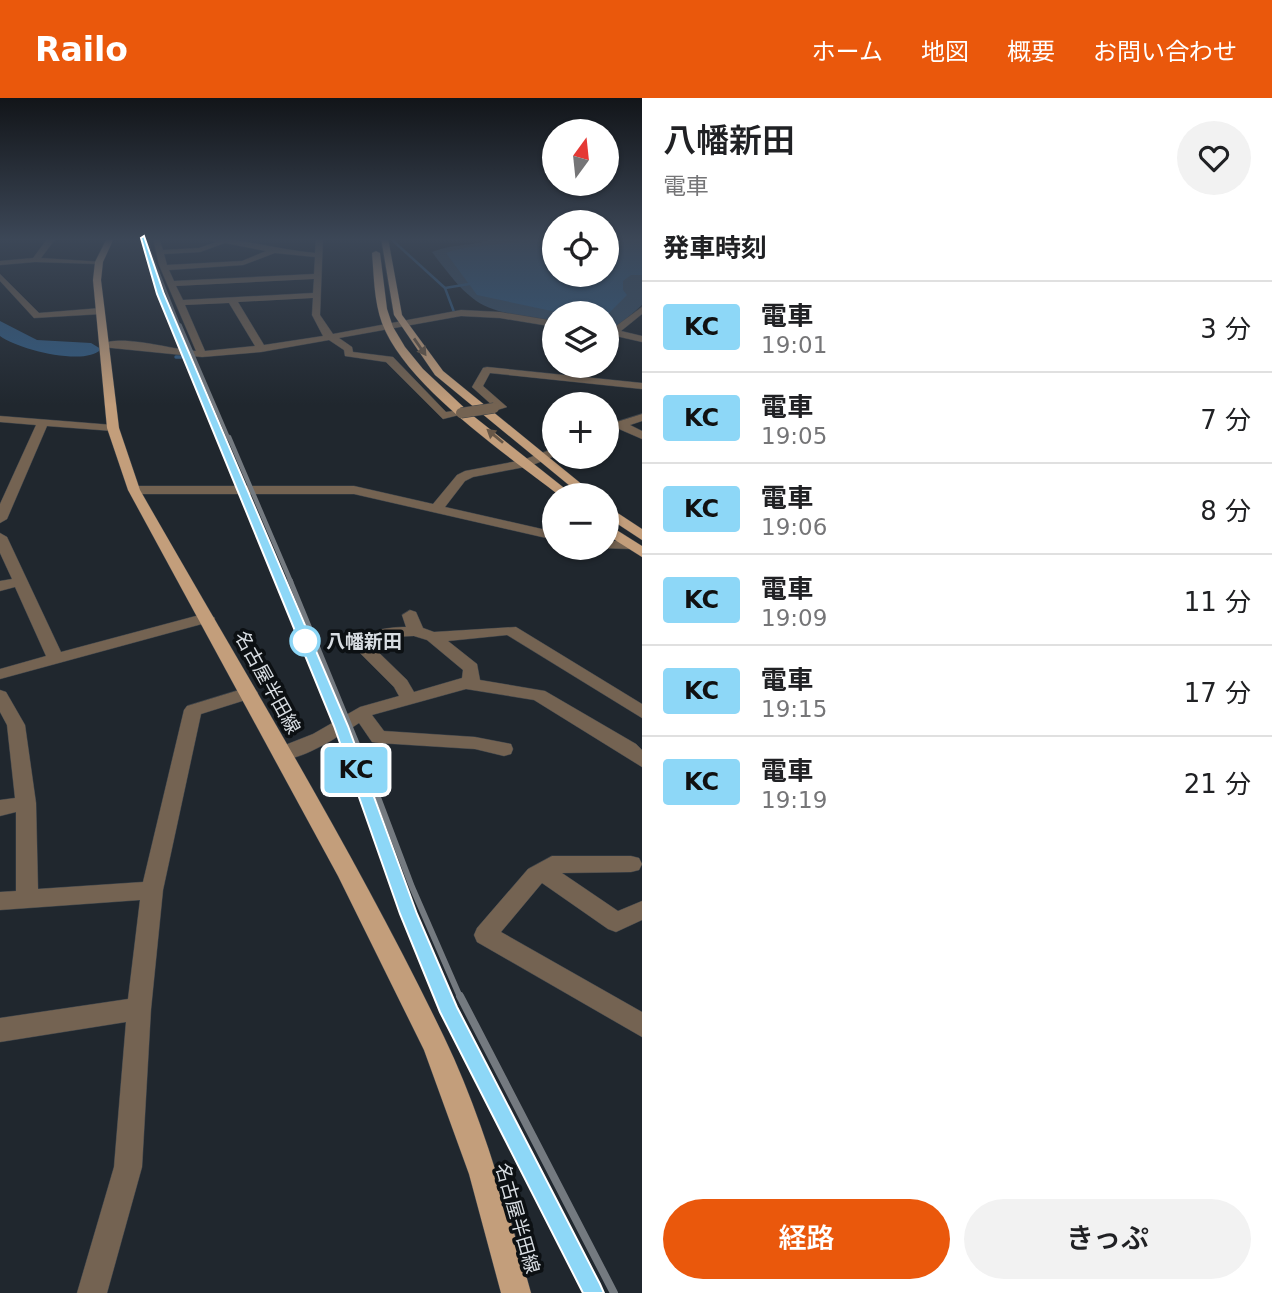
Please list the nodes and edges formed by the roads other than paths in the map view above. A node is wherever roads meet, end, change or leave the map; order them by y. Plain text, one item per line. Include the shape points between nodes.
1 (16, 294) edge
2 (100, 294) edge
3 (177, 294) edge
4 (380, 294) edge
5 (394, 294) edge
6 (317, 295) joint
7 (232, 300) junction
8 (180, 303) junction
9 (642, 310) edge
10 (101, 311) junction
11 (542, 322) edge
12 (403, 323) junction
13 (619, 326) edge
14 (388, 327) junction
15 (619, 334) edge
16 (331, 337) junction
17 (642, 339) edge
18 (105, 345) junction
19 (261, 349) junction
20 (202, 354) junction
21 (642, 386) edge
22 (642, 417) edge
23 (0, 419) edge
24 (44, 421) junction
25 (620, 424) joint
26 (113, 428) junction
27 (642, 436) edge
28 (540, 458) junction
29 (526, 463) junction
30 (552, 483) edge
31 (573, 483) edge
32 (134, 490) junction
33 (438, 508) junction
34 (619, 518) edge
35 (0, 519) edge
36 (542, 533) edge
37 (642, 536) edge
38 (0, 537) edge
39 (619, 537) edge
40 (619, 545) edge
41 (629, 545) junction
42 (642, 553) edge
43 (20, 581) junction
44 (0, 586) edge
45 (207, 618) junction
46 (433, 637) junction
47 (56, 660) junction
48 (0, 674) edge
49 (471, 684) junction
50 (249, 693) junction
51 (0, 696) edge
52 (409, 698) junction
53 (642, 712) edge
54 (362, 714) junction
55 (504, 749) dead end
56 (282, 754) junction
57 (642, 760) edge
58 (26, 803) junction
59 (0, 807) edge
60 (631, 864) dead end
61 (542, 871) junction
62 (152, 890) junction
63 (27, 899) junction
64 (0, 901) edge
65 (642, 910) edge
66 (139, 1009) junction
67 (642, 1025) edge
68 (0, 1030) edge
69 (92, 1293) edge
70 (516, 1293) edge

1 - 10 street via 37,316
2 - 10 main road, 名古屋半田線
3 - 8 street
4 - 14 main road
5 - 12 main road
6 - 7 street
6 - 16 street via 318,321
7 - 8 street
7 - 19 street
8 - 20 street
9 - 13 street
10 - 18 main road, 名古屋半田線
11 - 12 street via 478,313
12 - 14 street
12 -> 28 main road via 439,373
14 - 16 street
29 -> 14 main road via 425,377
15 - 17 street
16 - 19 street
16 - 21 street, bridge via 349,349 348,354 389,359 443,416 501,407 477,387 487,370
18 - 20 street
18 - 26 main road, 名古屋半田線
19 - 20 street
22 - 25 street
23 - 24 street
24 - 26 street
24 - 35 street
25 - 27 street
26 - 32 main road, 名古屋半田線
28 - 29 street
28 - 31 main road
29 - 30 main road
29 - 33 street via 461,478
32 - 33 street via 343,489
32 - 45 main road, 名古屋半田線
33 - 36 street
34 - 37 main road
38 - 43 street
39 - 41 main road
40 - 41 street
41 - 42 main road
43 - 44 street
43 - 47 street
45 - 47 street
45 - 50 main road, 名古屋半田線
46 - 49 street via 471,668
46 - 52 street via 413,623 355,645 401,684
46 - 53 street via 510,630
47 - 48 street
49 - 52 street
49 - 57 street via 539,695
50 - 56 main road, 名古屋半田線
50 - 62 street via 193,710
51 - 58 street via 16,725
52 - 54 street
54 - 55 street via 379,737
54 - 56 street via 320,739
56 - 70 main road, 名古屋半田線 via 435,1046 483,1174
58 - 59 street
58 - 63 street
60 - 61 street via 552,865
61 - 65 street via 616,922
61 - 67 street via 485,935
62 - 63 street
62 - 66 street
63 - 64 street
66 - 68 street
66 - 69 street via 128,1167

